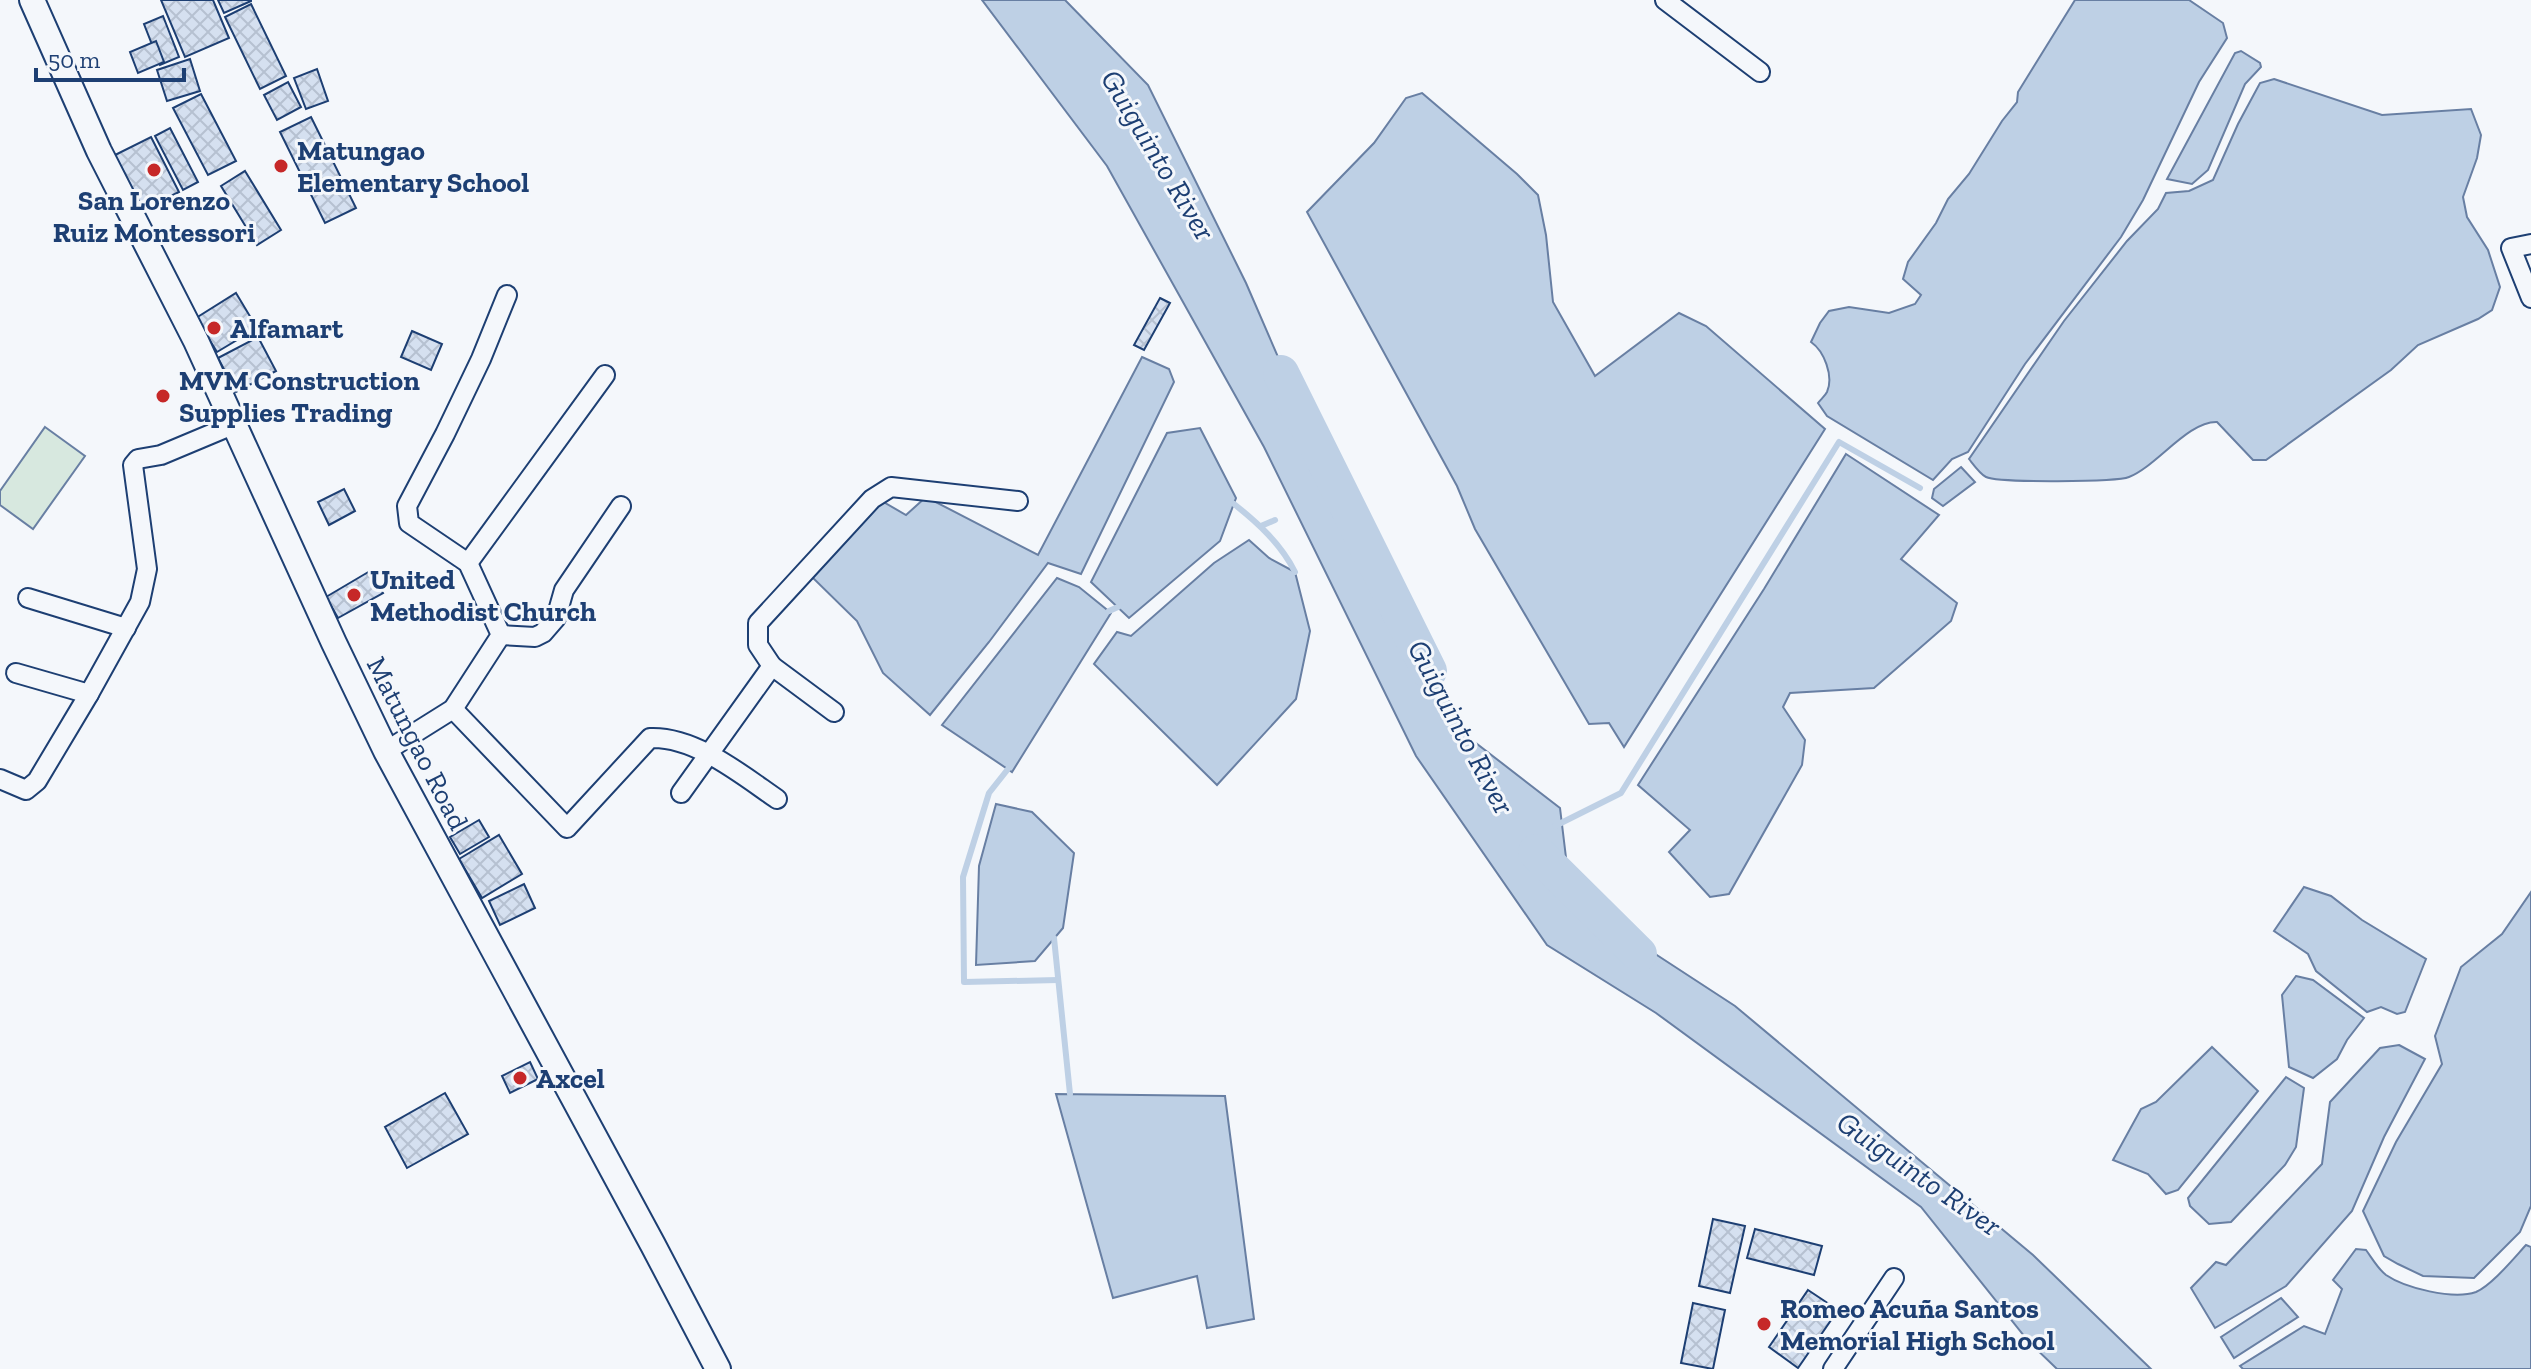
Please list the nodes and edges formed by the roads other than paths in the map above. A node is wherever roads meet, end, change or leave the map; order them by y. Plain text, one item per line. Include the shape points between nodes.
1 (32, 0) edge
2 (1665, 0) edge
3 (1760, 72) dead end
4 (2531, 244) edge
5 (507, 295) dead end
6 (2531, 298) edge
7 (605, 375) dead end
8 (235, 424) junction
9 (1018, 501) dead end
10 (621, 506) dead end
11 (468, 563) junction
12 (28, 598) dead end
13 (126, 628) junction
14 (501, 635) junction
15 (772, 666) junction
16 (16, 673) dead end
17 (89, 694) junction
18 (453, 709) junction
19 (834, 712) dead end
20 (386, 751) junction
21 (708, 752) junction
22 (0, 779) edge
23 (681, 793) dead end
24 (777, 799) dead end
25 (1894, 1278) dead end
26 (718, 1369) edge
27 (1833, 1369) edge

1 - 8 main road, Matungao Road via 99,151
2 - 3 street
4 - 6 street via 2511,248
5 - 11 street via 407,506 409,523
7 - 11 street
8 - 13 street via 133,465 147,569 140,602
8 - 20 main road, Matungao Road
9 - 15 street via 891,487 872,499 758,623 758,645
10 - 14 street via 564,590 556,618 543,633
11 - 14 street
12 - 13 street
13 - 17 street
14 - 18 street
15 - 19 street
15 - 21 street
16 - 17 street
17 - 22 street via 37,781 26,790
18 - 20 street
18 - 21 street via 567,828 650,738
20 - 26 main road, Matungao Road
21 - 23 street
21 - 24 street
25 - 27 street

